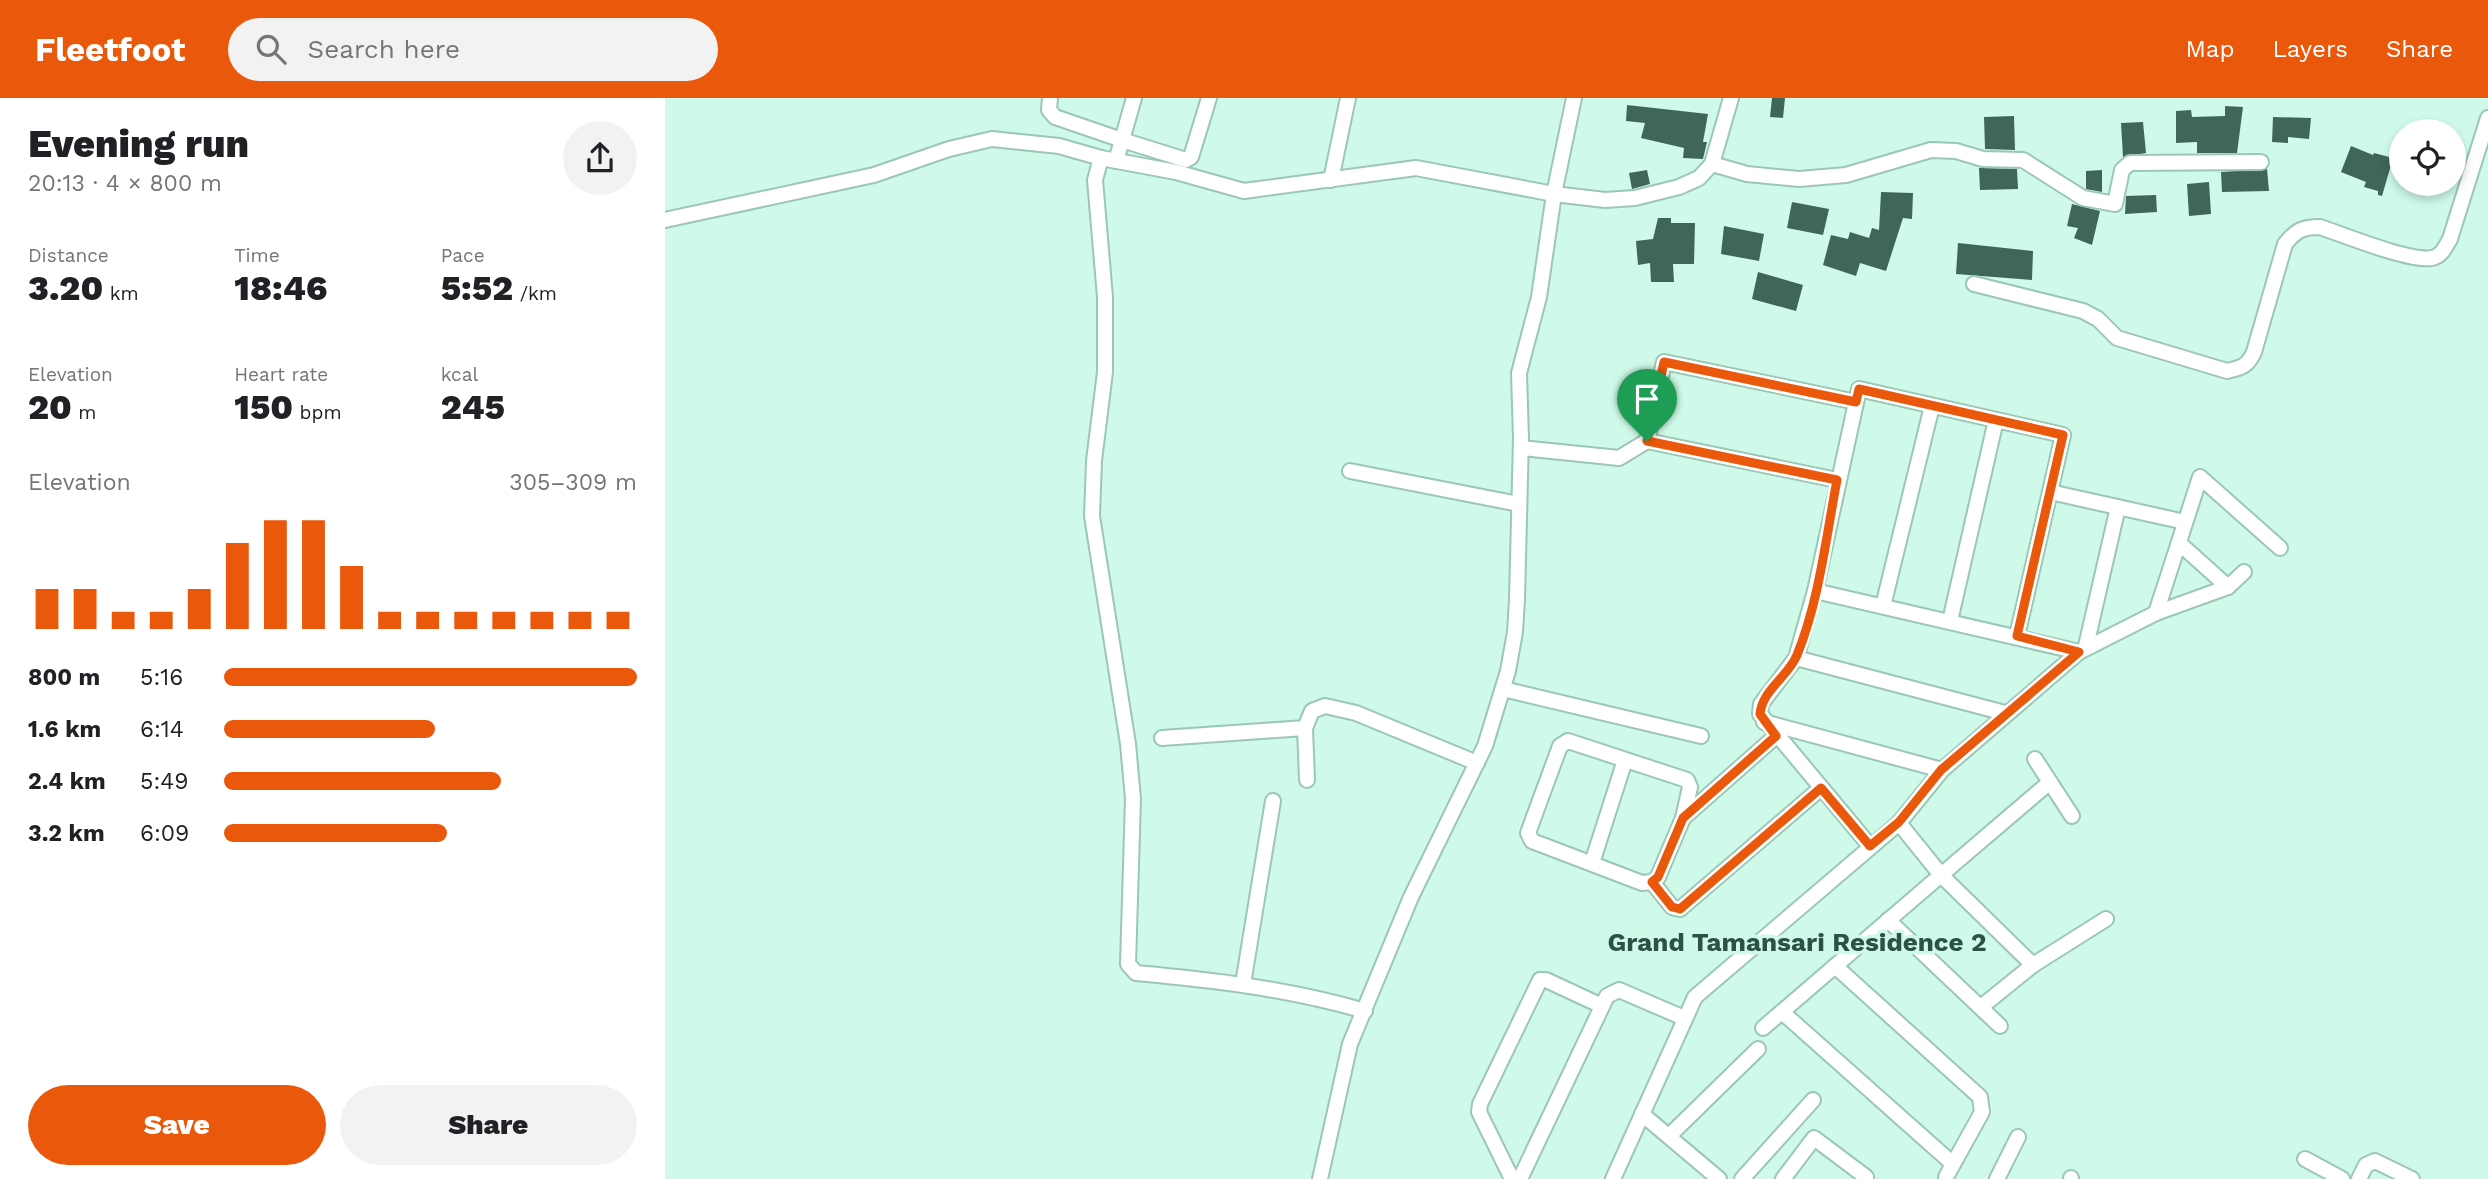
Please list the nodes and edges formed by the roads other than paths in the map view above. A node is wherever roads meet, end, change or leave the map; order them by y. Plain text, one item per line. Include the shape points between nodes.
1 (1050, 98) edge
2 (1134, 98) edge
3 (1209, 98) edge
4 (1348, 98) edge
5 (1574, 98) edge
6 (1731, 98) edge
7 (2488, 118) edge
8 (1122, 140) junction
9 (1101, 158) junction
10 (1116, 161) junction
11 (2261, 162) dead end
12 (1713, 164) junction
13 (1331, 180) junction
14 (1554, 194) junction
15 (665, 220) edge
16 (1974, 284) dead end
17 (1856, 402) junction
18 (1932, 406) junction
19 (1996, 420) junction
20 (1647, 441) junction
21 (1521, 448) junction
22 (1350, 471) dead end
23 (1837, 480) junction
24 (2050, 492) junction
25 (1519, 504) junction
26 (2118, 507) junction
27 (2185, 522) junction
28 (2179, 542) junction
29 (2280, 548) dead end
30 (2244, 572) dead end
31 (2228, 587) junction
32 (1815, 591) junction
33 (1883, 606) junction
34 (2157, 613) junction
35 (1950, 621) junction
36 (2017, 636) junction
37 (2083, 649) junction
38 (1796, 657) junction
39 (1503, 689) junction
40 (2005, 713) junction
41 (1764, 722) junction
42 (1305, 728) junction
43 (1701, 736) dead end
44 (1776, 736) junction
45 (1162, 738) dead end
46 (2035, 759) dead end
47 (1625, 760) junction
48 (1477, 763) junction
49 (1941, 770) junction
50 (1307, 780) dead end
51 (2050, 782) junction
52 (1821, 788) junction
53 (1273, 801) dead end
54 (2072, 816) dead end
55 (1683, 818) junction
56 (1899, 822) junction
57 (1870, 846) junction
58 (1592, 863) junction
59 (1941, 875) junction
60 (1652, 882) junction
61 (2106, 919) dead end
62 (1888, 920) junction
63 (2033, 965) junction
64 (1835, 966) junction
65 (1243, 984) junction
66 (1602, 1006) junction
67 (1981, 1007) junction
68 (1365, 1010) junction
69 (1782, 1012) junction
70 (1684, 1018) junction
71 (2000, 1026) dead end
72 (1763, 1028) dead end
73 (1758, 1049) dead end
74 (1813, 1100) dead end
75 (1642, 1114) junction
76 (1669, 1136) junction
77 (2018, 1138) dead end
78 (2305, 1159) dead end
79 (1866, 1178) edge
80 (1320, 1179) edge
81 (1512, 1179) edge
82 (1520, 1179) edge
83 (1613, 1179) edge
84 (1719, 1179) edge
85 (1742, 1179) edge
86 (1783, 1179) edge
87 (1997, 1179) edge
88 (2342, 1179) edge
89 (2359, 1179) edge
90 (2412, 1179) edge

1 - 8 street via 1049,110 1055,117
2 - 8 street
3 - 8 street via 1189,159
4 - 13 street
5 - 14 street
6 - 12 street
7 - 16 street via 2450,239 2441,254 2414,257 2320,227 2295,232 2285,244 2254,352 2241,368 2227,370 2117,338 2083,311
8 - 10 street
9 - 10 street
9 - 15 street via 1059,146 992,139 874,175
9 - 65 street via 1095,180 1105,297 1105,372 1092,516 1123,699 1133,799 1128,964 1136,974
10 - 13 street via 1244,191
11 - 12 street via 2130,163 2122,170 2115,204 2083,198 2024,160 1983,159 1956,151 1931,150 1846,175 1799,179 1759,176
12 - 14 street via 1699,178 1679,187 1635,198
13 - 14 street via 1416,168
14 - 21 street via 1539,297 1519,373
17 - 18 street via 1859,389
17 - 20 street via 1664,362
17 - 23 street
18 - 19 street
18 - 33 street
19 - 24 street via 2063,435
19 - 35 street
20 - 21 street via 1619,458
20 - 23 street
21 - 25 street
22 - 25 street
23 - 32 street
24 - 26 street
24 - 36 street
25 - 39 street via 1515,632
26 - 27 street
26 - 37 street
27 - 28 street
27 - 29 street via 2200,477
28 - 31 street
28 - 34 street
30 - 31 street
31 - 34 street
32 - 33 street
32 - 38 street
33 - 35 street
34 - 37 street
35 - 36 street
36 - 37 street
37 - 40 street
38 - 40 street
38 - 41 street via 1761,704
39 - 43 street
39 - 48 street via 1495,723
40 - 49 street
41 - 44 street
41 - 49 street
42 - 45 street
42 - 48 street via 1311,711 1325,706 1344,709
42 - 50 street
44 - 52 street
44 - 55 street
46 - 51 street
47 - 55 street via 1688,780
47 - 58 street
47 - 58 street via 1563,743 1528,833 1532,841
48 - 68 street via 1411,897
49 - 56 street
51 - 54 street
51 - 59 street
52 - 57 street
52 - 60 street via 1680,909 1672,907
53 - 65 street
55 - 60 street
56 - 57 street
56 - 59 street
57 - 70 street via 1695,997
58 - 60 street via 1642,883
59 - 62 street
59 - 63 street
61 - 63 street
62 - 64 street
62 - 67 street
63 - 67 street
64 - 69 street
64 - 69 street via 1980,1097 1982,1112 1949,1170
65 - 68 street
66 - 70 street via 1607,996 1619,989
66 - 81 street via 1540,981 1480,1104 1479,1112
66 - 82 street
67 - 71 street
68 - 80 street via 1350,1044
69 - 72 street
70 - 75 street
73 - 76 street
74 - 85 street
75 - 76 street
75 - 83 street
76 - 84 street
77 - 87 street
78 - 88 street
79 - 86 street via 1814,1138
89 - 90 street via 2366,1165 2375,1161

